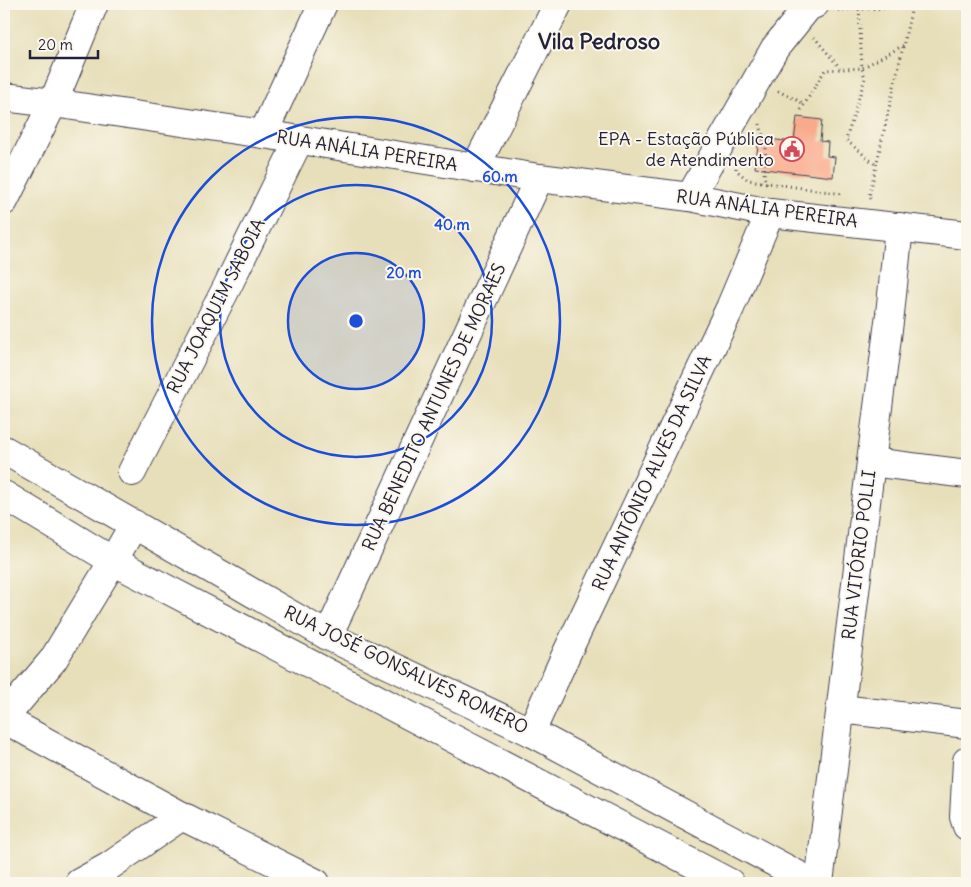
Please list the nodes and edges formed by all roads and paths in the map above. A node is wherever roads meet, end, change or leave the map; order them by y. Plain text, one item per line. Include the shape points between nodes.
1 (94, 4) edge
2 (323, 4) edge
3 (558, 4) edge
4 (859, 9) junction
5 (816, 13) edge
6 (904, 44) junction
7 (862, 68) junction
8 (841, 69) junction
9 (762, 89) junction
10 (4, 97) edge
11 (53, 103) junction
12 (805, 104) junction
13 (802, 110) dead end
14 (263, 134) junction
15 (298, 140) junction
16 (734, 163) dead end
17 (876, 165) junction
18 (475, 168) junction
19 (539, 178) junction
20 (766, 183) junction
21 (850, 195) dead end
22 (690, 197) junction
23 (873, 200) dead end
24 (4, 202) edge
25 (774, 213) junction
26 (900, 227) junction
27 (967, 235) edge
28 (4, 450) edge
29 (871, 462) junction
30 (132, 472) dead end
31 (967, 474) edge
32 (4, 495) edge
33 (134, 524) junction
34 (113, 561) junction
35 (328, 636) junction
36 (841, 709) junction
37 (4, 718) edge
38 (967, 724) edge
39 (531, 732) junction
40 (967, 761) edge
41 (182, 816) junction
42 (967, 826) edge
43 (720, 833) junction
44 (694, 875) edge
45 (79, 883) edge
46 (316, 883) edge
47 (730, 883) edge
48 (813, 883) edge
49 (819, 883) edge

1 - 11 street
2 - 14 street
3 - 18 street
4 - 5 path
4 - 6 path via 912,7
4 - 7 path
5 - 8 path
5 - 9 street via 775,48
6 - 7 path
6 - 17 path
7 - 8 path
7 - 17 path via 865,78 846,140
8 - 12 path via 825,70
9 - 12 path
9 - 20 path
9 - 22 street
10 - 11 street, RUA ANÁLIA PEREIRA
11 - 14 street, RUA ANÁLIA PEREIRA
11 - 24 street
12 - 13 path
14 - 15 street, RUA ANÁLIA PEREIRA
15 - 18 street, RUA ANÁLIA PEREIRA
15 - 30 street, RUA JOAQUIM SABOIA
16 - 20 path via 736,170 748,180
17 - 23 path via 868,197
18 - 19 street, RUA ANÁLIA PEREIRA
19 - 22 street, RUA ANÁLIA PEREIRA
19 - 35 street, RUA BENEDITO ANTUNES DE MORAES
20 - 21 path
20 - 25 path
22 - 25 street, RUA ANÁLIA PEREIRA
25 - 26 street, RUA ANÁLIA PEREIRA
25 - 39 street, RUA ANTÔNIO ALVES DA SILVA
26 - 27 street, RUA ANÁLIA PEREIRA
26 - 29 street, RUA VITÓRIO POLLI
28 - 33 street, RUA JOSÉ GONSALVES ROMERO
29 - 31 street
29 - 36 street, RUA VITÓRIO POLLI
32 - 34 street, RUA JOSÉ GONSALVES ROMERO
33 - 34 street
33 - 35 street, RUA JOSÉ GONSALVES ROMERO
34 - 37 street via 53,660
34 - 44 street, RUA JOSÉ GONSALVES ROMERO
35 - 39 street, RUA JOSÉ GONSALVES ROMERO
36 - 38 street
36 - 49 street, RUA VITÓRIO POLLI
37 - 41 street
39 - 43 street, RUA JOSÉ GONSALVES ROMERO
40 - 42 street via 964,817
41 - 45 street
41 - 46 street
43 - 44 street
43 - 48 street, RUA JOSÉ GONSALVES ROMERO
44 - 47 street, RUA JOSÉ GONSALVES ROMERO

